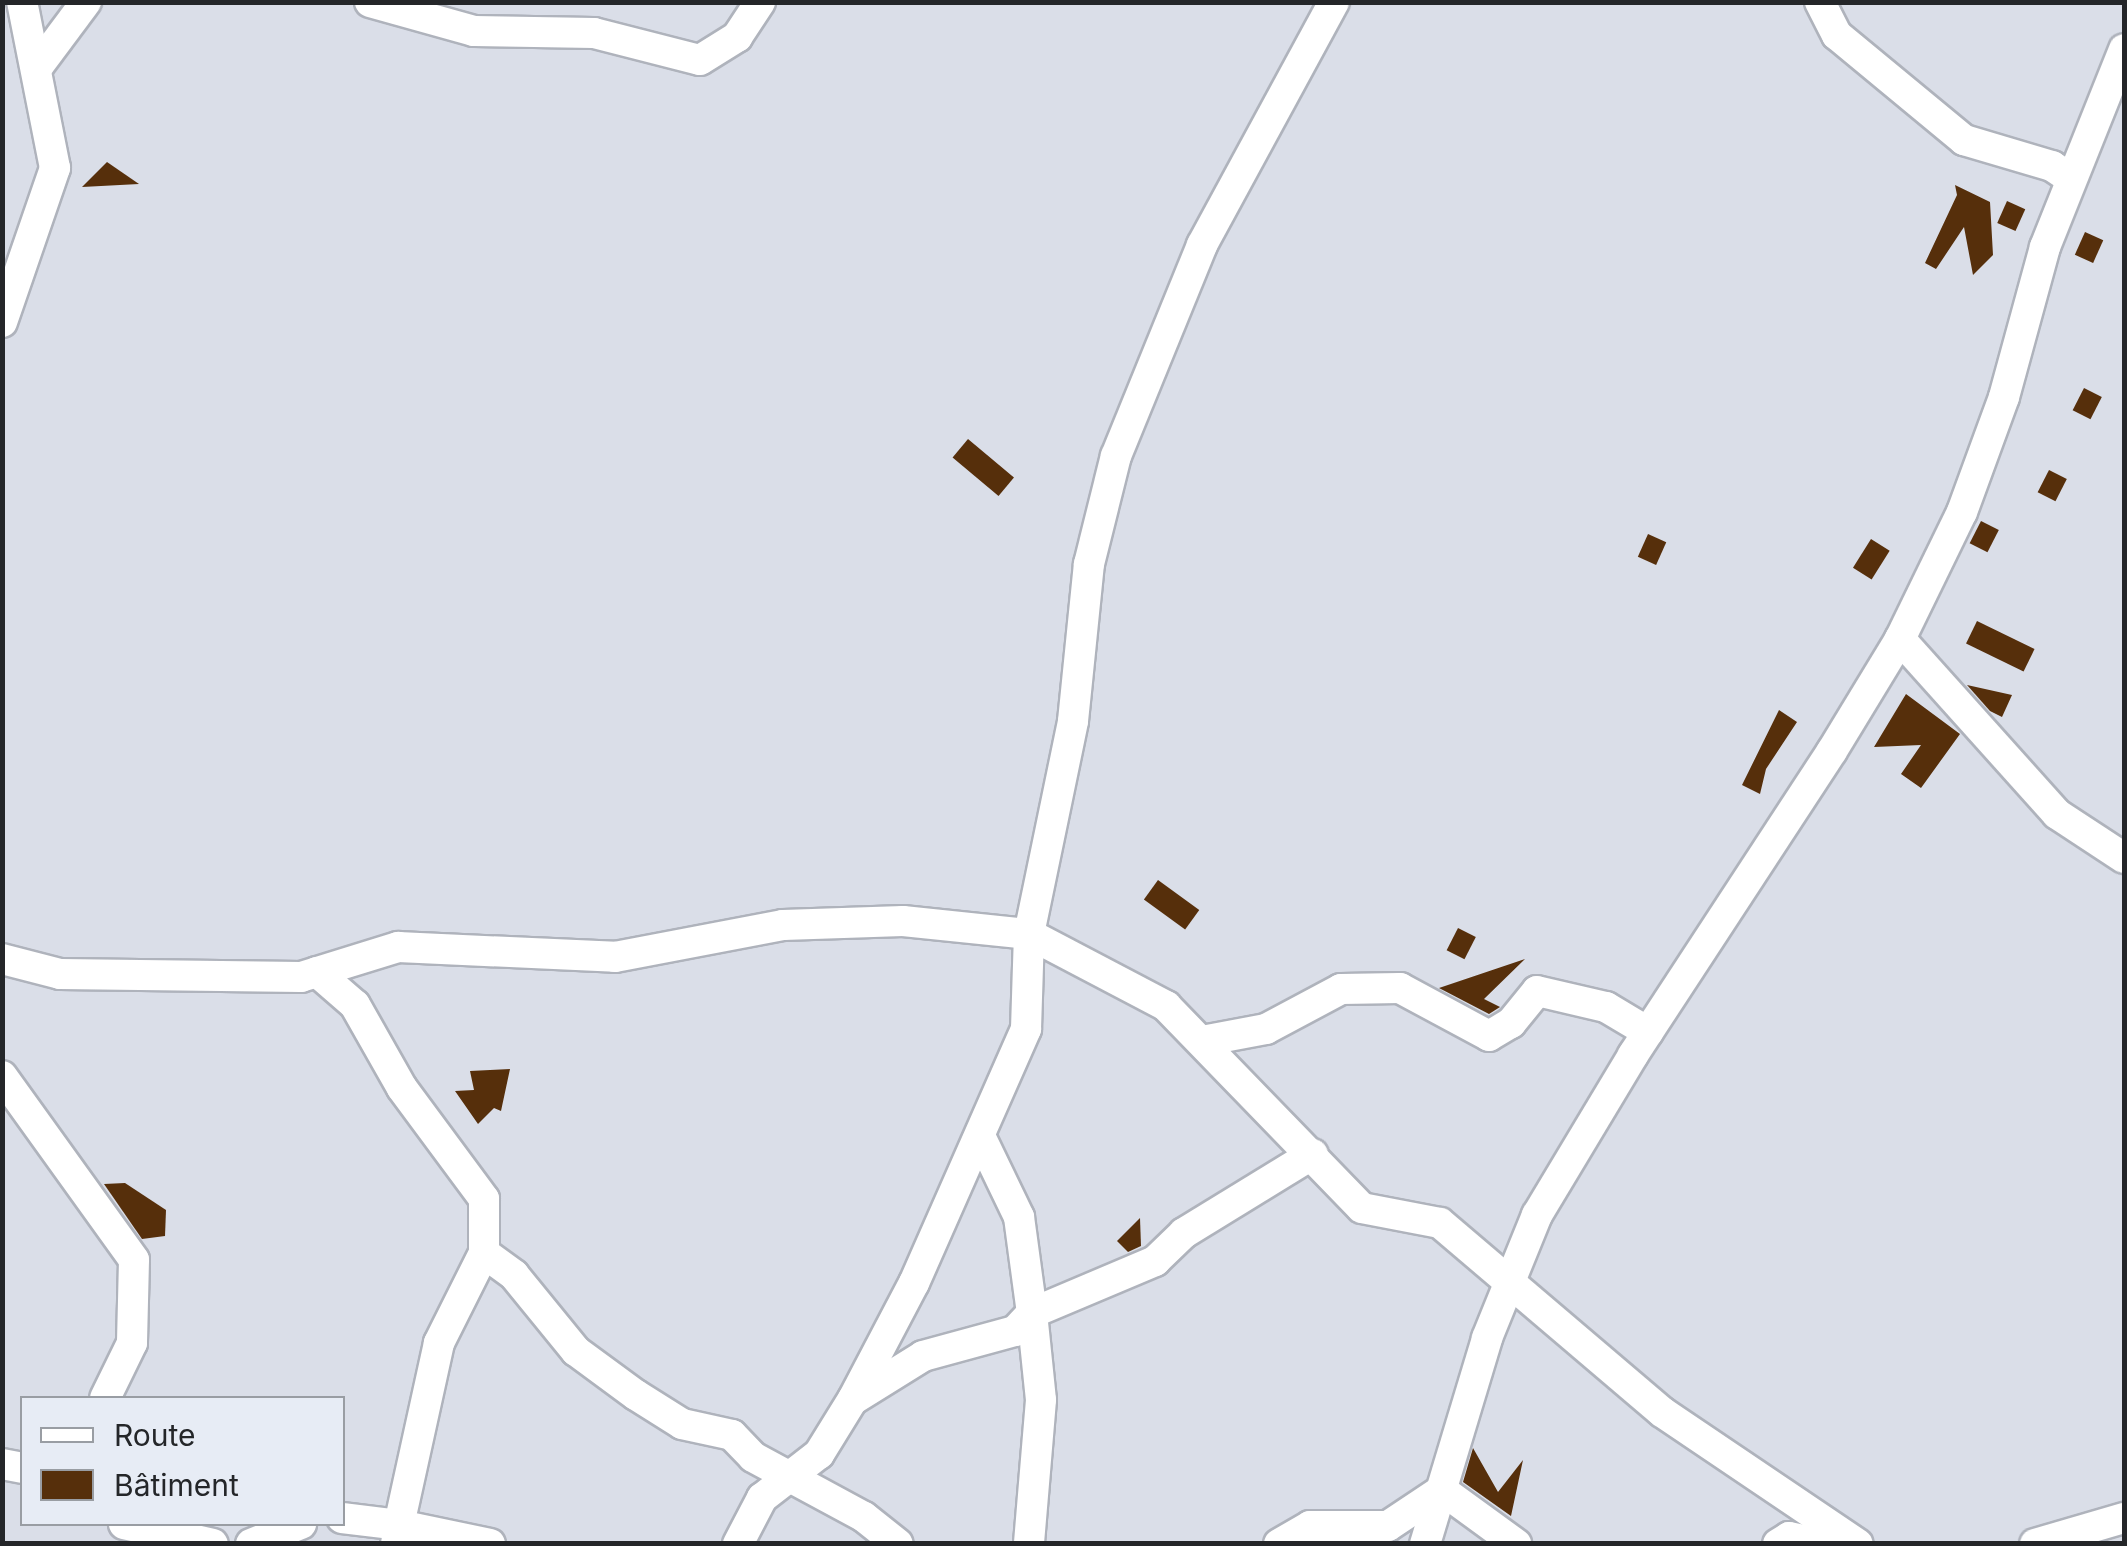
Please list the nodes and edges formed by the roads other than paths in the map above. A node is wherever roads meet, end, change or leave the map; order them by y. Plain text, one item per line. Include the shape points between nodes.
1 (22, 2) edge
2 (86, 2) edge
3 (370, 2) edge
4 (760, 2) edge
5 (1334, 2) edge
6 (1820, 2) edge
7 (2124, 49) edge
8 (39, 65) junction
9 (2071, 180) junction
10 (2, 322) edge
11 (1900, 639) junction
12 (2124, 858) edge
13 (1028, 934) junction
14 (2, 960) edge
15 (317, 972) junction
16 (1648, 1032) junction
17 (1202, 1041) junction
18 (2, 1076) edge
19 (981, 1138) junction
20 (1312, 1154) junction
21 (484, 1252) junction
22 (1508, 1278) junction
23 (1032, 1313) junction
24 (107, 1396) edge
25 (853, 1399) junction
26 (790, 1476) junction
27 (1442, 1490) junction
28 (2124, 1518) edge
29 (345, 1519) edge
30 (133, 1526) edge
31 (297, 1526) edge
32 (398, 1534) edge
33 (213, 1544) edge
34 (252, 1544) edge
35 (490, 1544) edge
36 (738, 1544) edge
37 (898, 1544) edge
38 (1029, 1544) edge
39 (1279, 1544) edge
40 (1425, 1544) edge
41 (1516, 1544) edge
42 (1778, 1544) edge
43 (1822, 1544) edge
44 (1858, 1544) edge
45 (2036, 1544) edge

1 - 8 street
2 - 8 street
3 - 4 street via 474,31 594,33 700,60 737,37
5 - 13 street via 1202,246 1116,456 1089,564 1073,721
6 - 9 street via 1836,35 1964,140 2052,166
7 - 9 street
8 - 10 street via 55,168
9 - 11 street via 1988,450
11 - 12 street via 2057,814
11 - 16 street
13 - 15 street via 903,921 784,925 615,957 398,947
13 - 17 street via 1166,1006
13 - 19 street via 1026,1029
14 - 15 street via 60,974 151,978
15 - 21 street via 355,1005 402,1088 484,1199
16 - 17 street via 1606,1007 1537,991 1511,1023 1489,1036 1437,1004 1400,988 1381,988 1341,989 1266,1030
16 - 22 street via 1565,1166
17 - 20 street
18 - 24 street via 134,1260 132,1343
19 - 23 street via 1019,1218
19 - 25 street
20 - 22 street via 1362,1208 1440,1222
20 - 23 street via 1184,1234 1155,1261
21 - 26 street via 514,1275 576,1350 636,1395 682,1424 732,1435 753,1457
21 - 32 street via 438,1342
22 - 27 street
22 - 44 street via 1662,1412
23 - 25 street via 1016,1331 923,1356
23 - 38 street via 1041,1400
25 - 26 street via 818,1454
26 - 36 street via 762,1498
26 - 37 street
27 - 39 street via 1388,1526 1310,1526
27 - 40 street
27 - 41 street
28 - 45 street
29 - 32 street
30 - 33 street
31 - 34 street
32 - 35 street
42 - 43 street via 1789,1537

